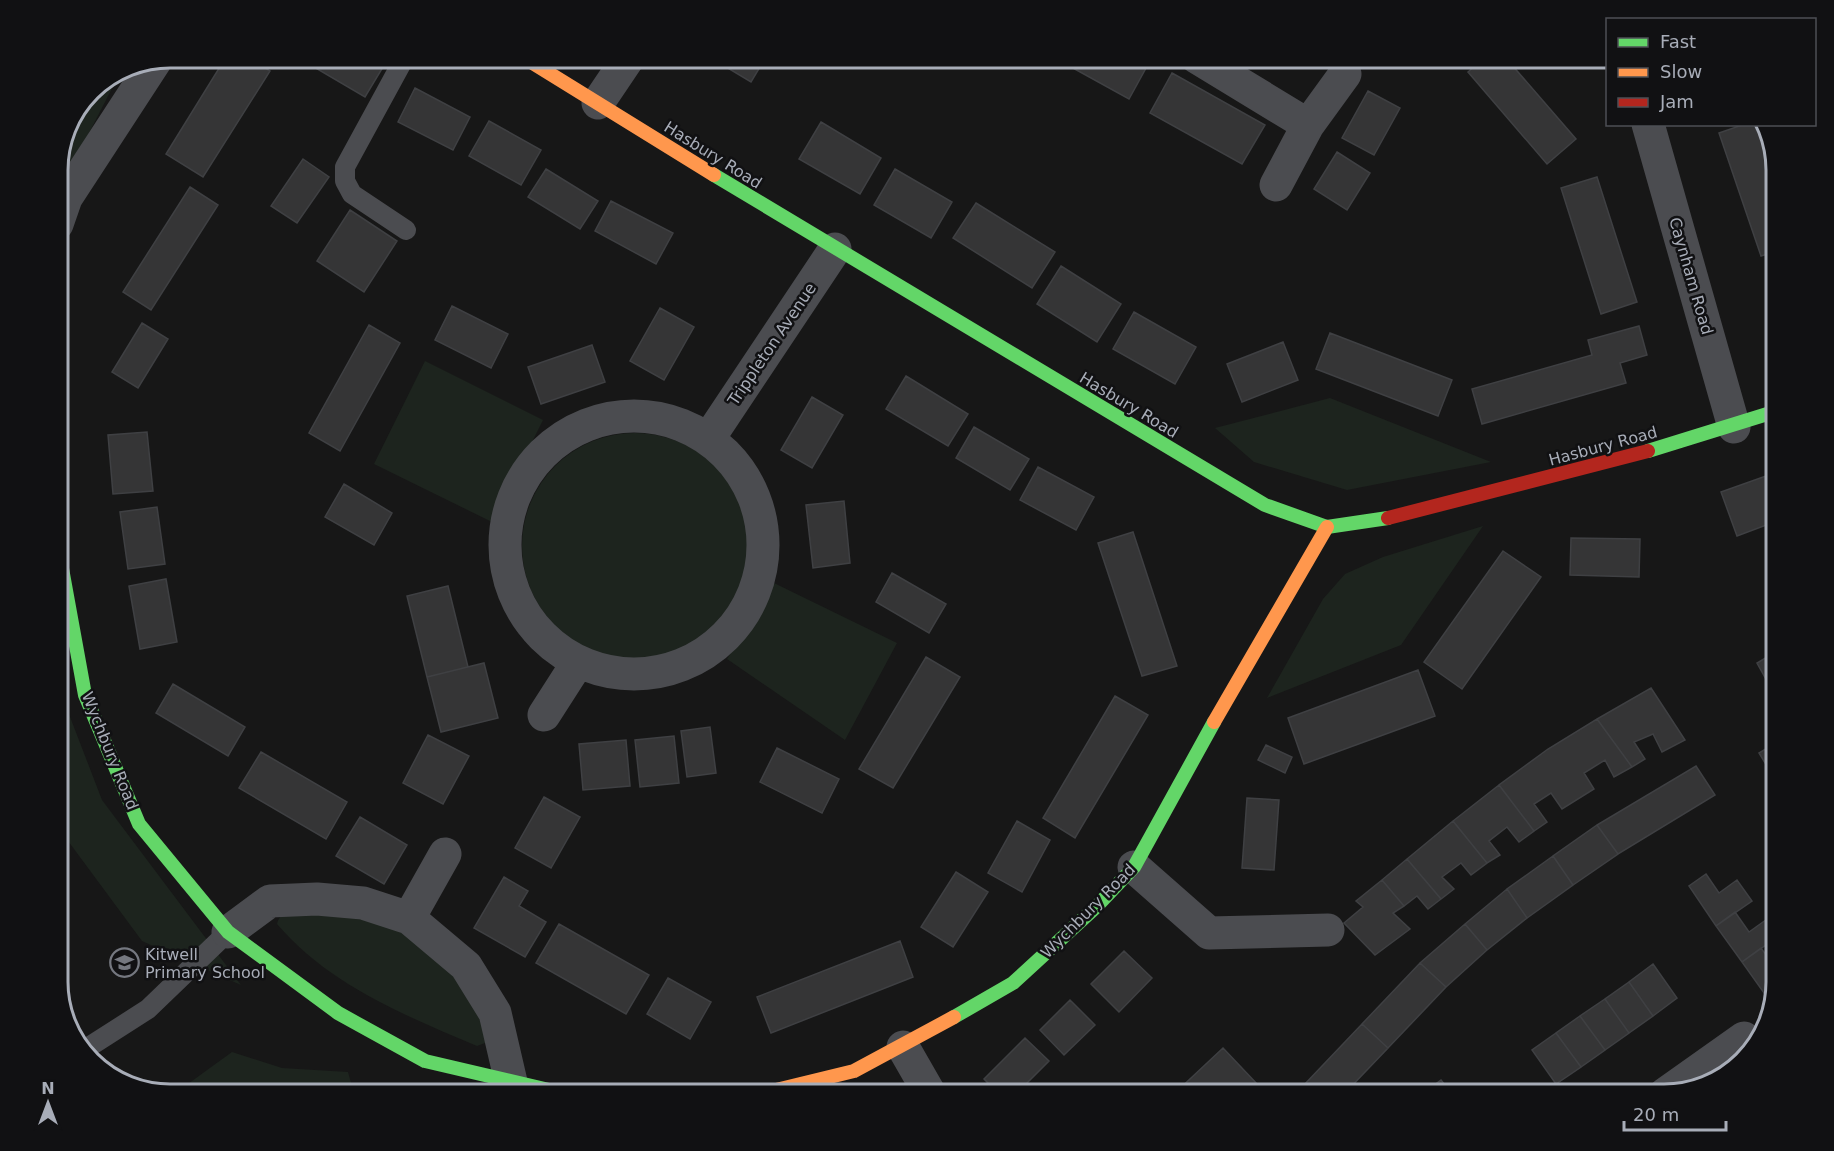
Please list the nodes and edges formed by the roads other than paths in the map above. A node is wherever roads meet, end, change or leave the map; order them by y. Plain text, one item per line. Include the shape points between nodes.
1 (399, 68) edge
2 (541, 68) edge
3 (621, 68) edge
4 (1214, 68) edge
5 (150, 70) edge
6 (1345, 74) dead end
7 (598, 103) junction
8 (1308, 125) junction
9 (1649, 126) edge
10 (1276, 185) dead end
11 (68, 195) edge
12 (406, 230) dead end
13 (835, 249) junction
14 (1766, 415) edge
15 (1734, 427) junction
16 (709, 438) junction
17 (1327, 527) junction
18 (68, 602) edge
19 (578, 662) junction
20 (544, 715) dead end
21 (445, 854) dead end
22 (1134, 867) junction
23 (409, 918) junction
24 (1328, 930) dead end
25 (228, 932) junction
26 (1744, 1038) dead end
27 (91, 1046) edge
28 (903, 1047) junction
29 (511, 1082) junction
30 (1682, 1082) edge
31 (520, 1084) edge
32 (801, 1084) edge
33 (924, 1084) edge

1 - 12 lane via 345,166 345,181 352,194
2 - 7 street, Hasbury Road
3 - 7 street
4 - 8 street
5 - 11 street
6 - 8 street
7 - 13 street, Hasbury Road
8 - 10 street
9 - 15 street, Caynham Road
13 - 16 street, Trippleton Avenue
13 - 17 street, Hasbury Road via 1264,505
14 - 15 street, Hasbury Road
15 - 17 street, Hasbury Road via 1389,518
16 - 19 street via 739,468 759,506 764,549 756,591 740,619 702,656 662,672 619,674
16 - 19 street via 670,420 638,416 586,424 549,446 522,479 507,519 508,572 518,603 543,637
17 - 22 street, Wychbury Road
18 - 25 street, Wychbury Road via 85,695 139,824
19 - 20 street
21 - 23 street
22 - 24 street via 1209,933
22 - 28 street, Wychbury Road via 1012,983
23 - 25 street via 363,903 270,901
23 - 29 street via 466,966 495,1013
25 - 27 lane via 148,1009
25 - 29 street, Wychbury Road via 338,1013 425,1061
26 - 30 street
28 - 32 street, Wychbury Road via 854,1071
28 - 33 street
29 - 31 street, Wychbury Road

